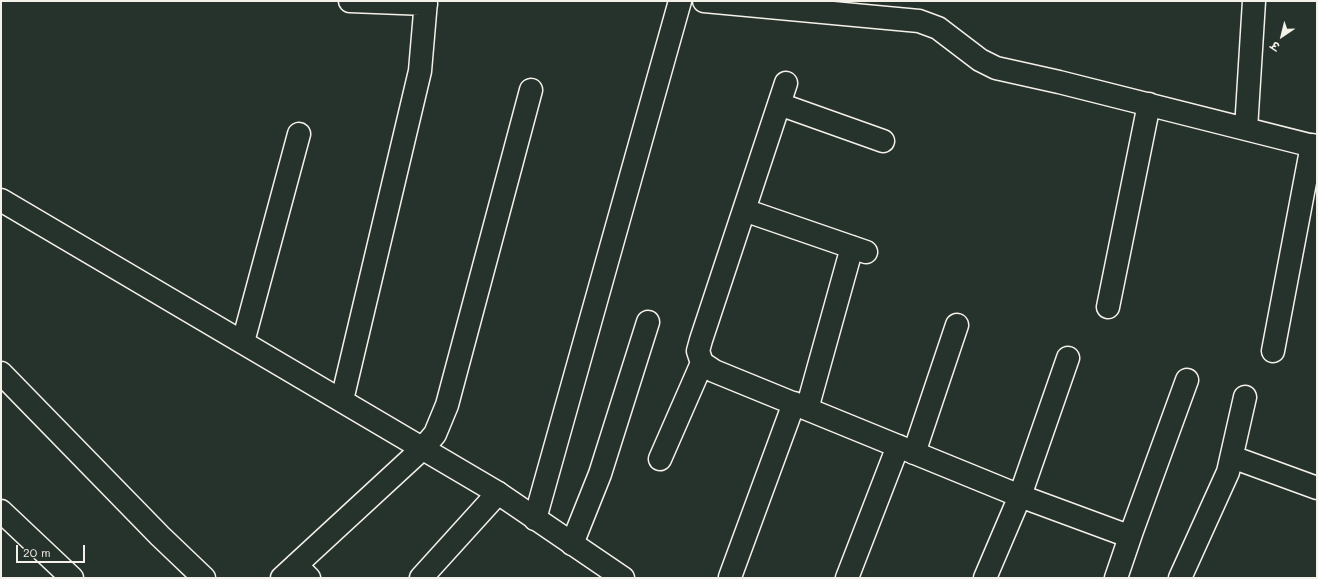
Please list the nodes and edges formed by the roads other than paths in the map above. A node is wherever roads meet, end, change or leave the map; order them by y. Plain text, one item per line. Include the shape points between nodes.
1 (350, 1) edge
2 (680, 1) edge
3 (704, 1) edge
4 (1254, 1) edge
5 (426, 3) edge
6 (786, 83) dead end
7 (531, 90) dead end
8 (779, 104) junction
9 (1149, 104) junction
10 (1246, 129) junction
11 (299, 134) dead end
12 (883, 141) dead end
13 (1314, 146) edge
14 (1, 200) edge
15 (744, 210) junction
16 (1108, 307) dead end
17 (648, 322) dead end
18 (957, 325) dead end
19 (243, 342) junction
20 (1273, 351) dead end
21 (1068, 358) dead end
22 (702, 363) junction
23 (1, 373) edge
24 (1187, 380) dead end
25 (1245, 397) dead end
26 (342, 400) junction
27 (801, 406) junction
28 (424, 448) junction
29 (906, 449) junction
30 (1232, 457) junction
31 (660, 459) dead end
32 (1317, 488) edge
33 (498, 493) junction
34 (1020, 496) junction
35 (1, 511) edge
36 (535, 519) junction
37 (1132, 531) junction
38 (572, 544) junction
39 (296, 574) edge
40 (730, 577) dead end
41 (72, 578) edge
42 (204, 578) edge
43 (421, 578) edge
44 (623, 578) edge
45 (847, 578) edge
46 (985, 578) edge
47 (1116, 578) edge
48 (1180, 578) edge

1 - 5 street
2 - 36 street
3 - 9 street via 919,21 938,28 980,60 996,68
4 - 10 street
5 - 26 street via 420,71
6 - 8 street
7 - 28 street via 447,405 435,434
8 - 12 street
8 - 15 street
9 - 10 street
9 - 16 street
10 - 13 street
11 - 19 street
13 - 20 street
14 - 19 street
15 - 22 street via 698,351
15 - 27 street via 859,250
17 - 38 street via 600,474
18 - 29 street
19 - 26 street
21 - 34 street
22 - 27 street via 714,371
22 - 31 street
23 - 42 street
24 - 37 street
25 - 30 street
26 - 28 street
27 - 29 street
27 - 40 street
28 - 33 street
28 - 39 street
29 - 34 street
29 - 45 street
30 - 32 street
30 - 48 street via 1228,472
33 - 36 street
33 - 43 street
34 - 37 street via 1123,534
34 - 46 street
35 - 41 street
36 - 38 street
37 - 47 street
38 - 44 street

